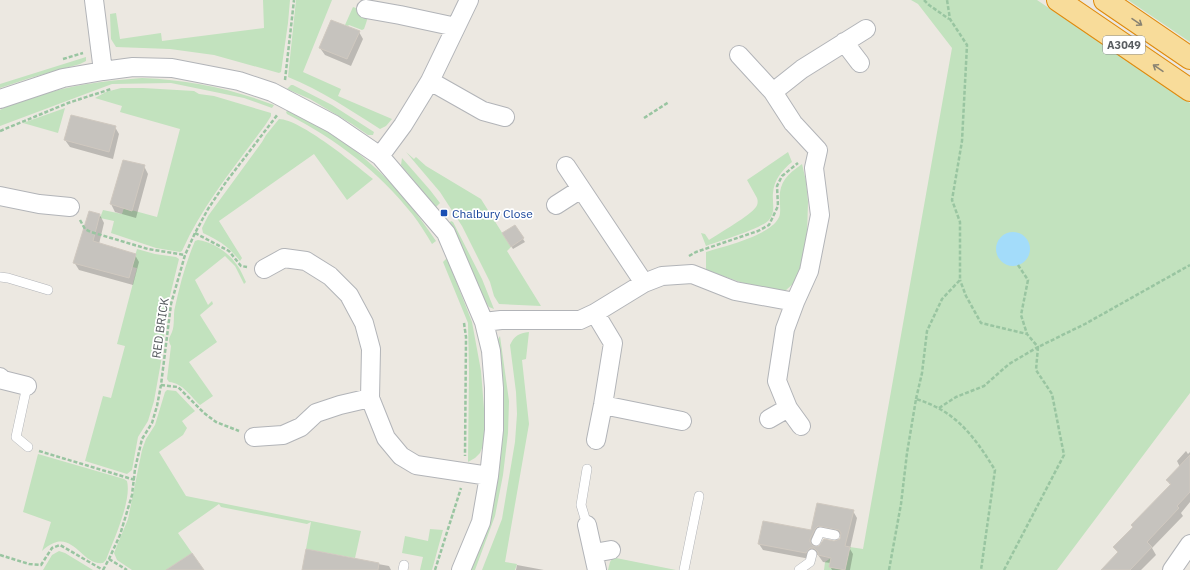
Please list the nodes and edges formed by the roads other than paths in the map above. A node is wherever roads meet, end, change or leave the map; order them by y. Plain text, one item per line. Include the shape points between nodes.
1 (94, 0) edge
2 (469, 0) edge
3 (1058, 0) edge
4 (1105, 0) edge
5 (366, 9) dead end
6 (456, 27) junction
7 (866, 29) dead end
8 (844, 42) junction
9 (739, 55) dead end
10 (1190, 58) edge
11 (860, 63) dead end
12 (103, 71) junction
13 (430, 82) junction
14 (1190, 90) edge
15 (773, 92) junction
16 (0, 99) edge
17 (505, 117) dead end
18 (380, 156) junction
19 (566, 166) dead end
20 (581, 189) junction
21 (0, 196) edge
22 (556, 205) dead end
23 (70, 207) road end
24 (264, 269) road end
25 (0, 276) edge
26 (644, 283) junction
27 (48, 290) dead end
28 (794, 302) junction
29 (595, 313) junction
30 (484, 322) junction
31 (0, 377) edge
32 (27, 386) joint
33 (370, 398) junction
34 (603, 405) junction
35 (788, 408) junction
36 (768, 419) dead end
37 (682, 421) dead end
38 (801, 426) dead end
39 (254, 437) road end
40 (596, 440) dead end
41 (28, 447) road end
42 (587, 469) dead end
43 (489, 476) junction
44 (699, 496) dead end
45 (587, 525) joint
46 (835, 535) dead end
47 (816, 541) dead end
48 (1190, 544) edge
49 (812, 554) dead end
50 (600, 558) edge
51 (460, 570) edge
52 (684, 570) edge
53 (799, 570) edge
54 (1172, 570) edge

1 - 12 street
2 - 6 street
14 -> 3 highway, A3049
4 -> 10 highway, A3049
5 - 6 street
6 - 13 street
7 - 8 street
8 - 11 street
8 - 15 street via 802,69
9 - 15 street
12 - 16 street via 63,78
12 - 18 street via 133,67 172,68 239,81 290,100 333,124
13 - 17 street via 483,111
13 - 18 street
15 - 28 street via 793,123 818,150 814,168 820,215 809,271
18 - 30 street via 446,233
19 - 20 street
20 - 22 street
20 - 26 street
21 - 23 street
24 - 33 street via 284,258 306,261 330,276 350,295 364,323 371,349
25 - 27 lane
26 - 28 street via 662,276 692,274 735,291
26 - 29 street
28 - 35 street via 776,381
29 - 30 street via 580,320
29 - 34 street via 613,343
30 - 43 street via 491,351 494,388 494,430
31 - 32 street
32 - 41 lane via 16,437
33 - 39 street via 316,413 301,427 283,435
33 - 43 street via 386,438 401,456 416,466
34 - 37 street
34 - 40 street
35 - 36 street
35 - 38 street
42 - 45 lane via 581,505
43 - 51 street via 481,522
44 - 52 lane
45 - 50 street
46 - 47 lane via 820,532
48 - 54 street
49 - 53 lane via 810,562

